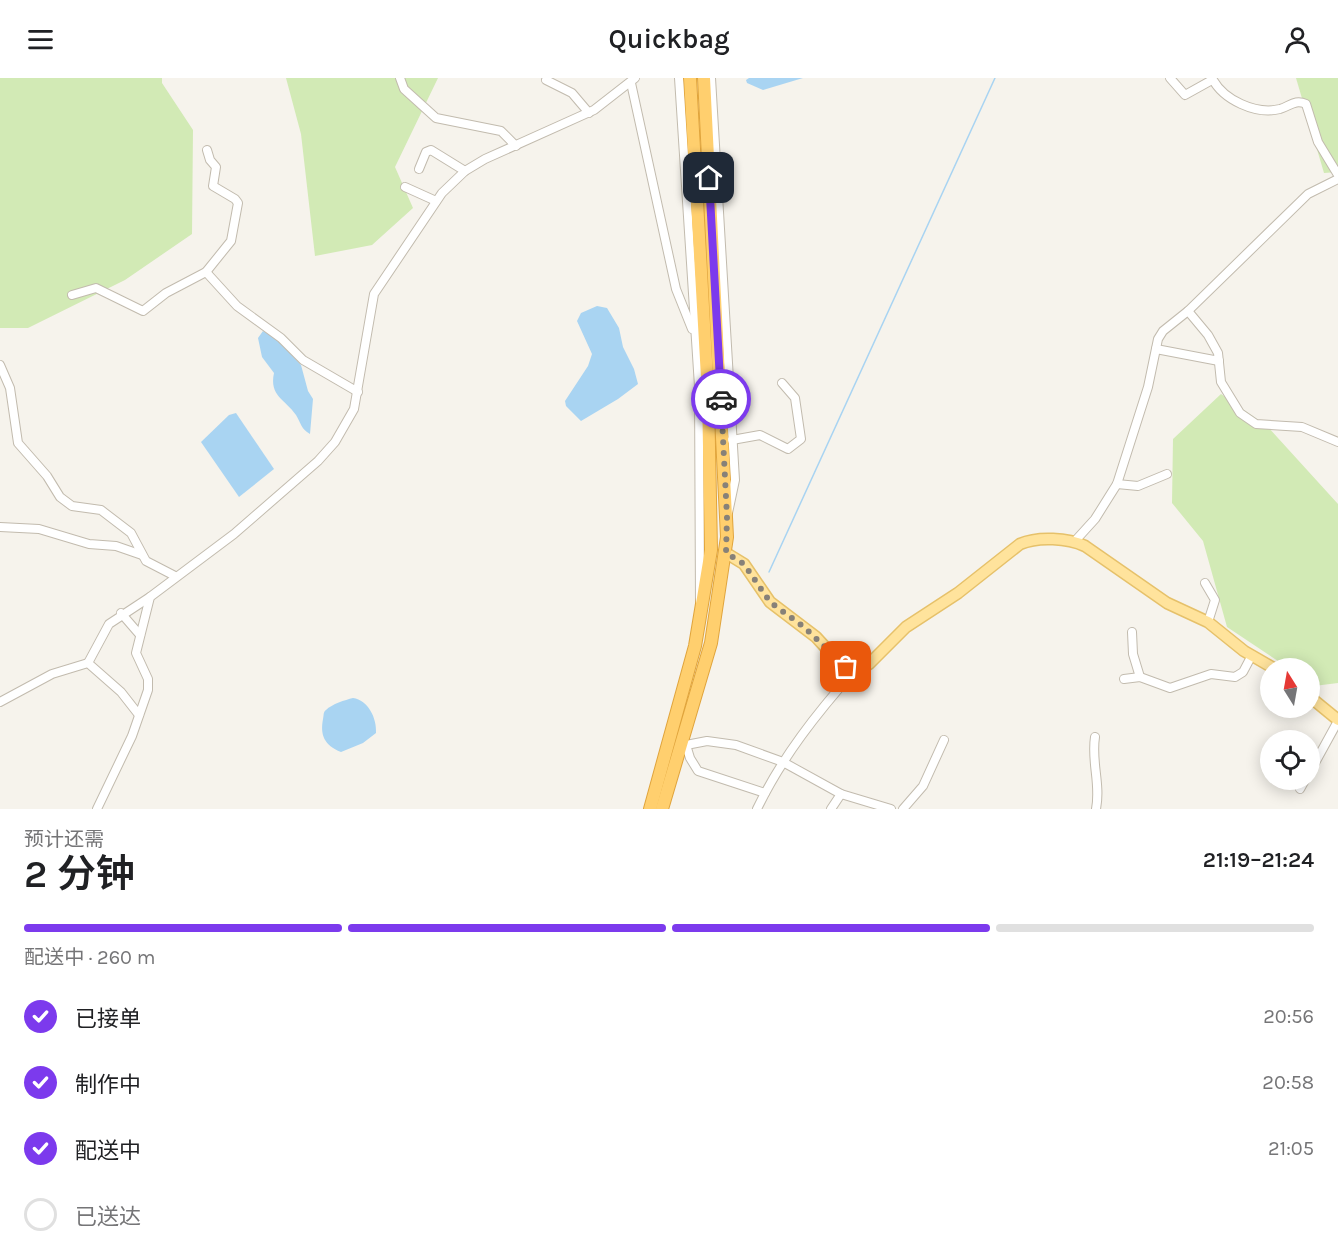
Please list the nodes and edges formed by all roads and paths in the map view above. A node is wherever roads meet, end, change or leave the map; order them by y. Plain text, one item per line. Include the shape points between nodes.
1 (400, 78) edge
2 (679, 78) edge
3 (690, 78) edge
4 (704, 78) edge
5 (711, 78) edge
6 (1170, 78) edge
7 (1212, 79) edge
8 (546, 80) dead end
9 (633, 80) edge
10 (589, 113) junction
11 (516, 146) junction
12 (207, 150) dead end
13 (419, 169) dead end
14 (465, 171) junction
15 (1338, 177) edge
16 (405, 187) dead end
17 (436, 201) junction
18 (206, 272) junction
19 (72, 295) dead end
20 (1188, 311) junction
21 (695, 334) junction
22 (1156, 350) junction
23 (1219, 361) junction
24 (0, 365) edge
25 (782, 382) dead end
26 (358, 392) junction
27 (732, 440) junction
28 (1338, 442) edge
29 (1167, 474) dead end
30 (1117, 484) junction
31 (727, 517) junction
32 (0, 527) edge
33 (1075, 541) junction
34 (726, 553) junction
35 (142, 555) junction
36 (176, 576) junction
37 (1205, 584) dead end
38 (150, 597) junction
39 (121, 614) junction
40 (702, 614) junction
41 (1208, 622) junction
42 (1132, 632) dead end
43 (140, 635) junction
44 (1252, 655) junction
45 (1260, 660) edge
46 (88, 663) junction
47 (855, 670) junction
48 (1140, 676) junction
49 (1124, 679) dead end
50 (0, 702) edge
51 (1320, 705) edge
52 (139, 715) junction
53 (1338, 720) edge
54 (1095, 737) dead end
55 (944, 740) dead end
56 (683, 745) junction
57 (1320, 753) edge
58 (783, 762) junction
59 (765, 793) junction
60 (841, 794) junction
61 (97, 809) edge
62 (650, 809) edge
63 (662, 809) edge
64 (757, 809) edge
65 (831, 809) edge
66 (891, 809) edge
67 (903, 809) edge
68 (1096, 809) edge

1 - 11 street via 404,89 436,118 501,131
2 - 21 street
3 - 40 highway via 712,518
4 - 31 highway
5 - 27 street
6 - 7 street via 1185,95
7 - 15 street via 1233,98 1259,111 1282,109 1296,102 1306,104 1318,142
8 - 10 street via 572,93
9 - 10 street
9 - 21 street via 676,289
10 - 11 street
11 - 14 street
12 - 18 street via 216,167 213,186 235,198 238,208 231,241
13 - 14 street via 426,152 431,150
14 - 17 street
15 - 20 street via 1308,194
16 - 17 street
17 - 26 street via 374,294
18 - 19 street via 142,311 96,288
18 - 26 street via 237,306 281,338 303,360
20 - 22 street via 1168,325
20 - 23 street via 1208,335
21 - 40 street via 701,517 698,587
22 - 23 street
22 - 30 street
23 - 28 street via 1223,387 1249,420 1256,424 1302,427
24 - 35 street via 10,388 16,438 21,447 64,501 101,510 131,533
25 - 27 street via 795,398 801,438 788,449 760,435
26 - 36 street via 345,428 318,461 234,534
27 - 31 street via 735,488
29 - 30 street via 1138,486
30 - 33 street via 1095,519
31 - 34 highway
32 - 35 street via 39,529
33 - 41 main road via 1167,603
33 - 47 main road via 1031,540 1020,544 958,593 906,627 869,664
34 - 47 main road via 744,564 770,602 816,637 837,660
34 - 56 highway via 711,643
35 - 36 street via 151,565
36 - 38 street
37 - 41 street via 1215,600
38 - 39 street
38 - 43 street
39 - 43 street
39 - 46 street via 109,624
40 - 62 highway
41 - 44 main road
42 - 48 street
43 - 52 street via 136,653 149,685
44 - 45 main road
44 - 48 street via 1243,672 1235,677 1211,674 1170,688
46 - 50 street via 52,674
46 - 52 street via 121,692
47 - 58 street
48 - 49 street
51 - 53 main road
52 - 61 street
53 - 57 street
54 - 68 street via 1092,756 1099,786
55 - 67 street via 923,786
56 - 58 street via 723,742
56 - 59 street via 698,771
56 - 63 highway
58 - 59 street
58 - 60 street
59 - 64 street
60 - 65 street
60 - 66 street

